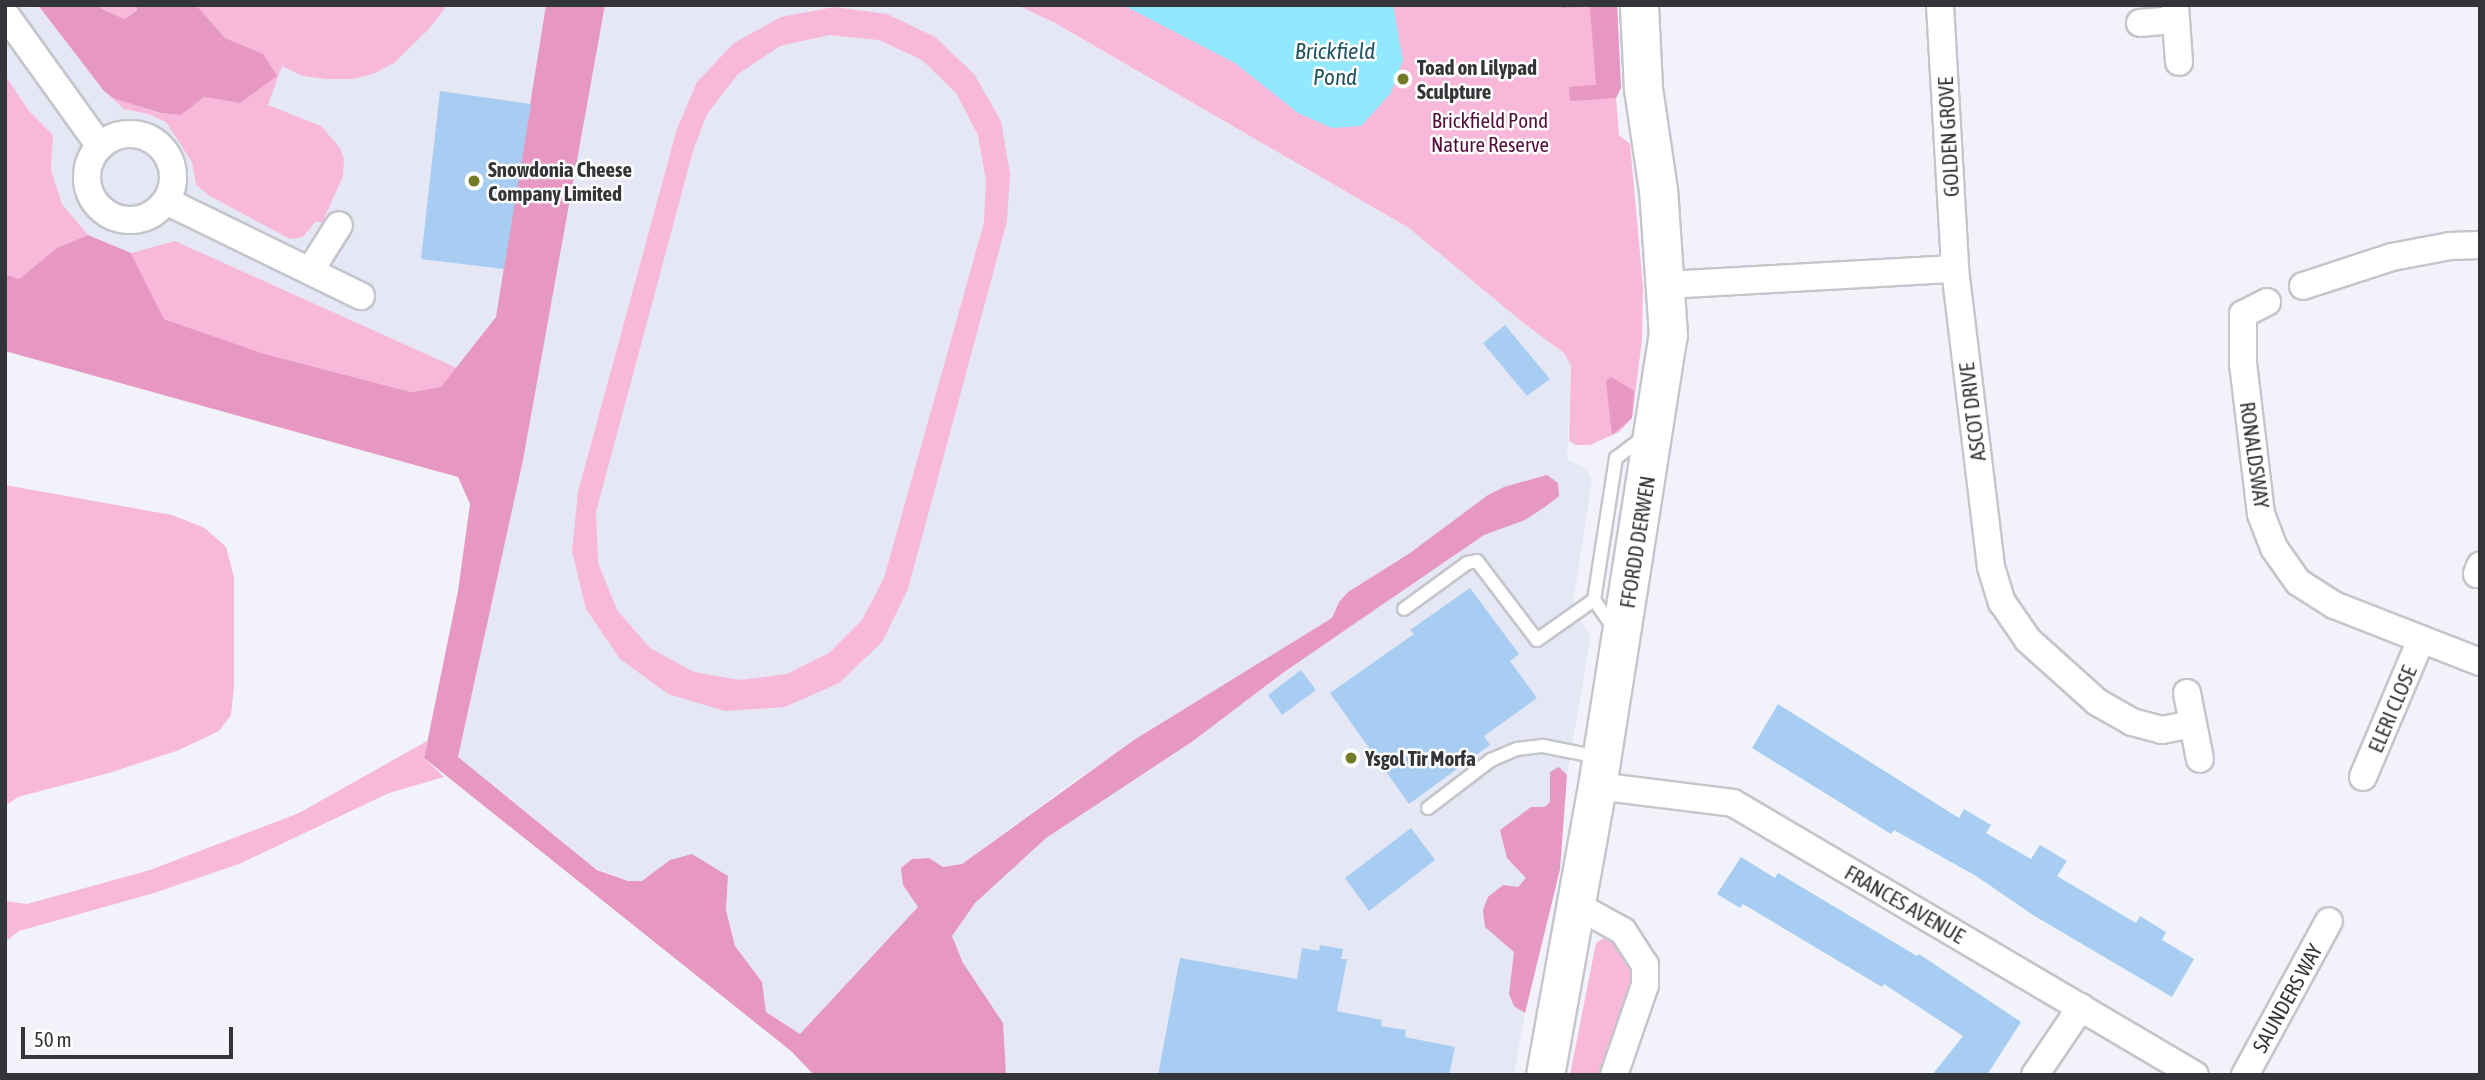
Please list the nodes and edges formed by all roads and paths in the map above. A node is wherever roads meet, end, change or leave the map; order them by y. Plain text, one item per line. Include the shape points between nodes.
1 (1639, 5) edge
2 (1940, 5) edge
3 (2176, 13) edge
4 (5, 14) edge
5 (2140, 23) dead end
6 (2179, 62) dead end
7 (100, 146) junction
8 (166, 201) junction
9 (339, 225) dead end
10 (2480, 245) edge
11 (1955, 269) junction
12 (310, 271) junction
13 (1666, 285) junction
14 (2303, 286) dead end
15 (360, 296) dead end
16 (2267, 302) dead end
17 (1655, 429) junction
18 (1594, 600) junction
19 (1404, 609) dead end
20 (1621, 638) junction
21 (2420, 642) junction
22 (2480, 662) edge
23 (2187, 693) dead end
24 (2192, 724) junction
25 (2200, 759) dead end
26 (1600, 772) junction
27 (2363, 777) dead end
28 (1428, 808) dead end
29 (1576, 905) junction
30 (2329, 920) dead end
31 (2081, 1007) junction
32 (1545, 1075) edge
33 (1614, 1075) edge
34 (2035, 1075) edge
35 (2195, 1075) edge
36 (2245, 1075) edge

1 - 13 street, FFORDD DERWEN via 1643,88
2 - 11 street, GOLDEN GROVE
3 - 5 street
3 - 6 street
4 - 7 street
7 - 8 street via 125,134 139,134 158,144 170,160 173,174
7 - 8 street via 91,157 87,186 102,211 129,221 150,215
8 - 12 street
9 - 12 street
10 - 14 street via 2392,257
11 - 13 street
11 - 24 street, ASCOT DRIVE via 1991,567 2002,603 2028,640 2097,702 2132,723 2162,730
12 - 15 street
13 - 17 street, FFORDD DERWEN via 1668,335
16 - 21 street, RONALDSWAY via 2244,314 2243,363 2261,514 2274,548 2298,582 2334,605
17 - 18 lane via 1616,458
17 - 20 street, FFORDD DERWEN
18 - 19 lane via 1537,640 1477,561 1467,563
18 - 20 lane
20 - 26 street, FFORDD DERWEN
21 - 22 street, RONALDSWAY
21 - 27 street, ELERI CLOSE
23 - 24 street
24 - 25 street
26 - 28 lane via 1543,746 1517,749 1492,760
26 - 29 street, FFORDD DERWEN
26 - 31 street, FRANCES AVENUE via 1733,803
29 - 32 street, FFORDD DERWEN
29 - 33 street via 1623,931 1645,965 1645,985
30 - 36 street, SAUNDERS WAY
31 - 34 street
31 - 35 street, FRANCES AVENUE

